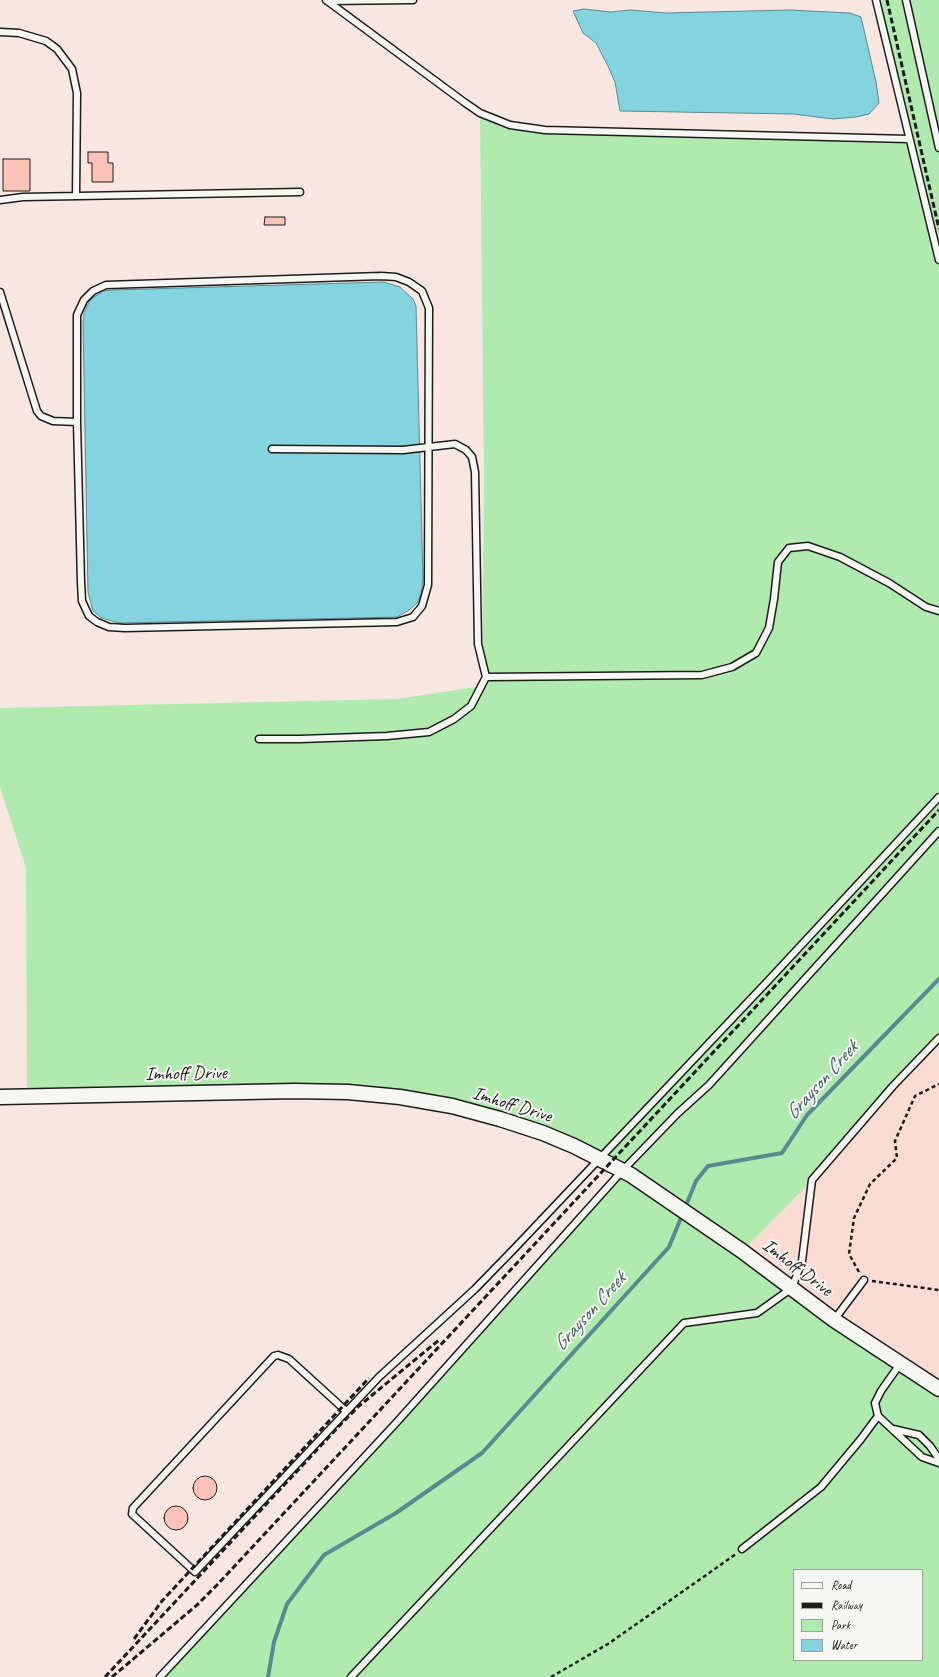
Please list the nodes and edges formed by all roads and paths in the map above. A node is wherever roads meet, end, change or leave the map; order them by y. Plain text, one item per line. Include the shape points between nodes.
1 (327, 0) edge
2 (413, 0) edge
3 (876, 0) edge
4 (906, 0) edge
5 (0, 32) edge
6 (909, 139) junction
7 (939, 148) edge
8 (300, 192) dead end
9 (76, 196) junction
10 (0, 200) edge
11 (939, 260) edge
12 (0, 292) edge
13 (77, 422) junction
14 (428, 448) junction
15 (272, 449) dead end
16 (939, 611) edge
17 (486, 677) junction
18 (259, 739) dead end
19 (939, 798) edge
20 (939, 831) edge
21 (939, 1038) edge
22 (939, 1084) edge
23 (0, 1097) edge
24 (600, 1158) junction
25 (627, 1172) junction
26 (864, 1280) junction
27 (792, 1288) junction
28 (939, 1290) edge
29 (834, 1320) junction
30 (900, 1364) junction
31 (939, 1389) edge
32 (346, 1411) junction
33 (878, 1416) junction
34 (891, 1429) junction
35 (939, 1459) edge
36 (939, 1464) edge
37 (742, 1549) joint
38 (160, 1677) edge
39 (351, 1677) edge
40 (551, 1677) edge

1 - 2 lane
1 - 6 lane via 480,113 510,125 545,130
3 - 6 lane
4 - 7 lane
5 - 9 lane via 19,33 46,41 57,49 72,69 77,93
6 - 11 lane
8 - 9 lane
9 - 10 lane
12 - 13 lane via 37,411 53,422
13 - 14 lane via 77,315 84,300 93,291 106,285 396,277 422,291 429,308
13 - 14 lane via 82,601 89,616 109,627 397,622 413,617 422,606 428,584
14 - 15 lane
14 - 17 lane via 455,444 472,457 475,472 478,644
16 - 17 lane via 926,607 889,583 840,557 808,546 789,548 778,562 769,628 756,653 732,667 702,675
17 - 18 lane via 471,706 454,719 429,732 387,736
19 - 24 lane
20 - 25 lane via 709,1085 678,1113
21 - 27 lane via 893,1086 812,1180 802,1261
22 - 26 path via 914,1096 895,1141 897,1158 870,1184 854,1218 849,1254
23 - 24 street, Imhoff Drive via 294,1091 348,1092 400,1097 452,1106 500,1119 543,1133
24 - 25 street, Imhoff Drive
24 - 32 lane via 475,1288 400,1356
25 - 27 street, Imhoff Drive
25 - 38 lane
26 - 28 path
26 - 29 lane
27 - 29 street, Imhoff Drive
27 - 39 lane via 757,1313 684,1323
29 - 30 street, Imhoff Drive
30 - 31 street, Imhoff Drive
30 - 33 lane via 875,1403
32 - 32 lane via 195,1572 132,1514 133,1508 274,1356 289,1359
33 - 34 lane
33 - 37 lane via 821,1487
34 - 35 lane via 919,1435
34 - 36 lane via 922,1456
37 - 40 path via 608,1644

